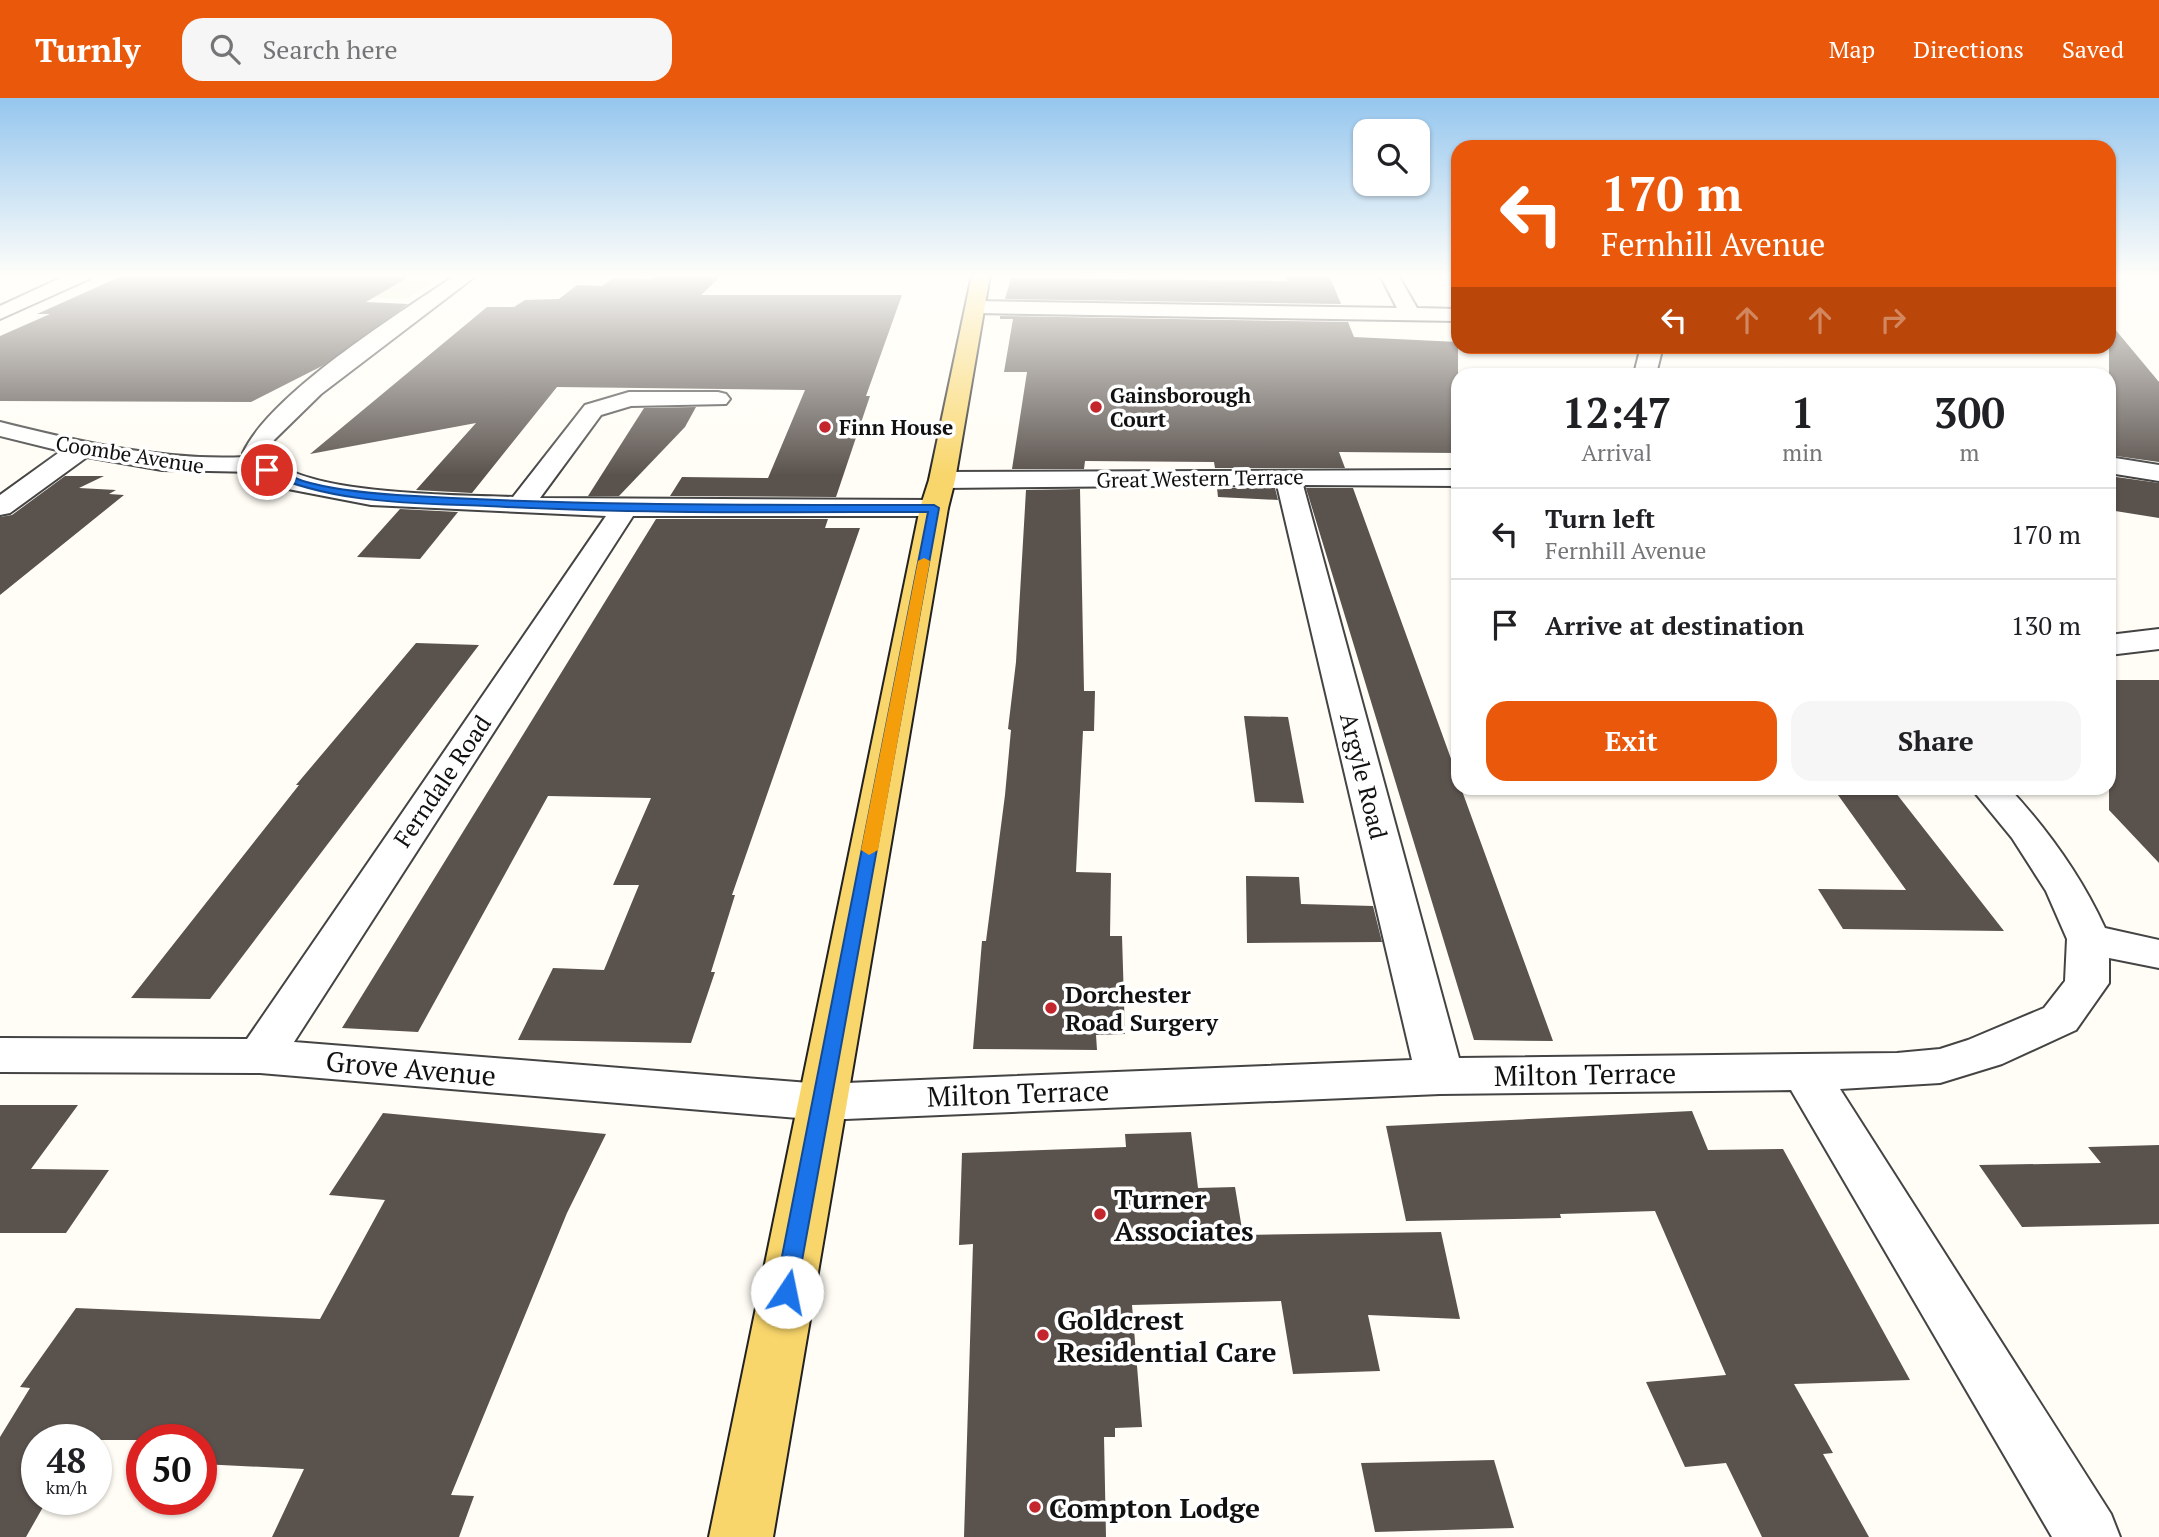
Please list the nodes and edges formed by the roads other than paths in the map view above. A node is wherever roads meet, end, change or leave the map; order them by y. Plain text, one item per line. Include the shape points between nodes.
1 (373, 342) edge
2 (969, 342) edge
3 (718, 399) dead end
4 (0, 429) edge
5 (80, 450) junction
6 (262, 464) junction
7 (2116, 466) edge
8 (2159, 473) edge
9 (1288, 477) junction
10 (1451, 478) edge
11 (938, 494) junction
12 (521, 505) junction
13 (0, 508) edge
14 (625, 508) junction
15 (2159, 639) edge
16 (2116, 644) edge
17 (1995, 795) edge
18 (2088, 939) junction
19 (2159, 954) edge
20 (0, 1055) edge
21 (260, 1056) junction
22 (1805, 1072) junction
23 (1440, 1076) junction
24 (822, 1102) junction
25 (741, 1537) edge
26 (2088, 1537) edge

1 - 6 street via 268,429 255,448
2 - 11 main road
3 - 12 street via 666,389 593,410
4 - 5 street, Coombe Avenue
5 - 6 street, Coombe Avenue via 170,465
5 - 13 street
6 - 12 street, Great Western Terrace via 297,483 353,495
7 - 8 street
9 - 10 street, Great Western Terrace
9 - 11 street, Great Western Terrace
9 - 23 street, Argyle Road
11 - 14 street, Great Western Terrace
11 - 24 main road
12 - 14 street, Great Western Terrace
14 - 21 street, Ferndale Road
15 - 16 street
17 - 18 street via 2027,831 2067,891
18 - 19 street
18 - 22 street, Milton Terrace via 2087,983 2060,1019 1940,1066
20 - 21 street, Grove Avenue
21 - 24 street, Grove Avenue
22 - 23 street, Milton Terrace
22 - 26 street
23 - 24 street, Milton Terrace
24 - 25 main road

